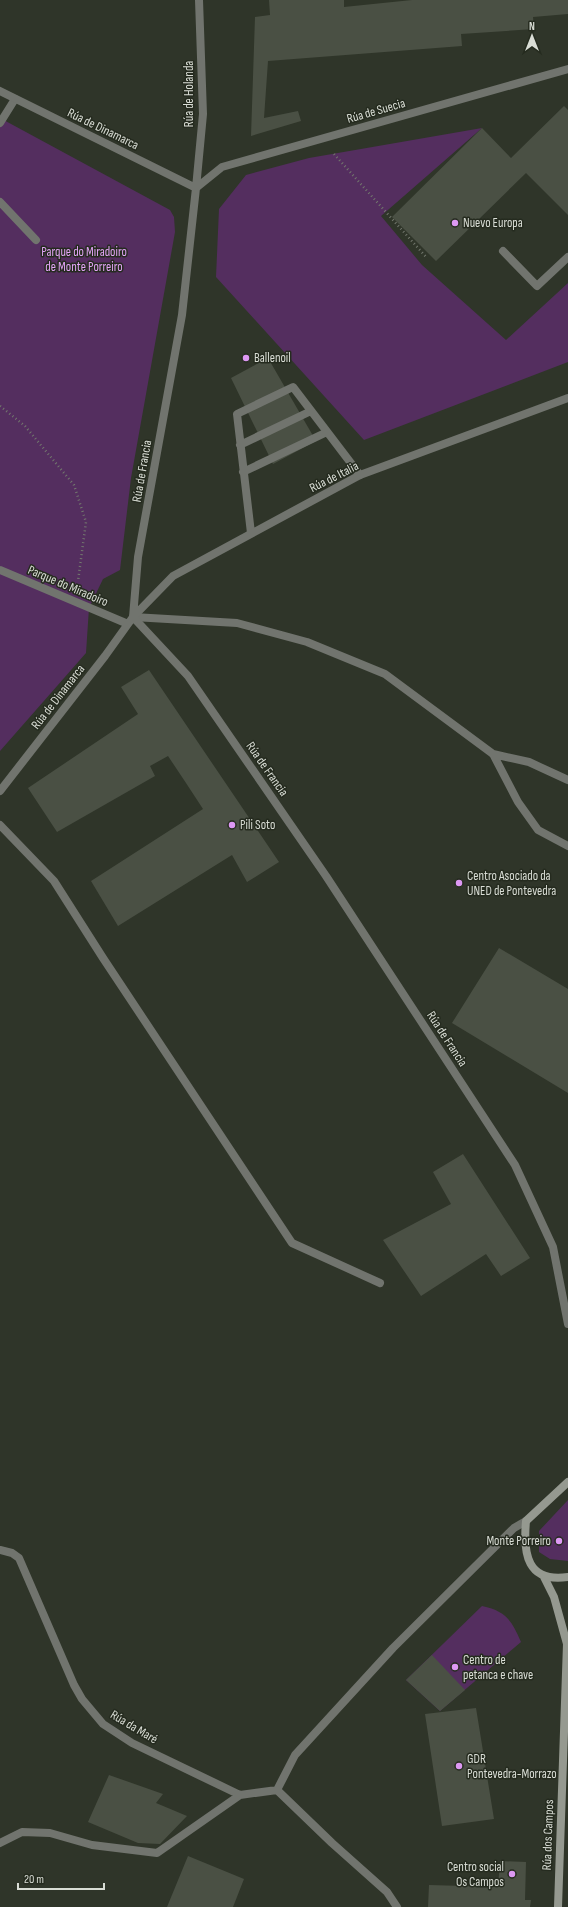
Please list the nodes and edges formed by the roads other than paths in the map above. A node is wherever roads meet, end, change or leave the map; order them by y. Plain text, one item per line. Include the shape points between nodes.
1 (199, 0) edge
2 (568, 70) edge
3 (0, 91) edge
4 (15, 99) junction
5 (0, 123) edge
6 (196, 188) junction
7 (0, 202) edge
8 (36, 240) dead end
9 (503, 251) dead end
10 (568, 258) edge
11 (568, 398) edge
12 (311, 410) junction
13 (327, 432) junction
14 (240, 445) junction
15 (243, 472) junction
16 (360, 475) junction
17 (251, 533) junction
18 (0, 570) edge
19 (133, 617) junction
20 (128, 624) junction
21 (493, 754) junction
22 (568, 780) edge
23 (0, 791) edge
24 (0, 825) edge
25 (568, 846) edge
26 (380, 1284) dead end
27 (568, 1324) edge
28 (568, 1482) edge
29 (526, 1521) junction
30 (0, 1550) edge
31 (544, 1577) junction
32 (568, 1577) edge
33 (567, 1643) edge
34 (566, 1708) edge
35 (277, 1790) junction
36 (240, 1795) junction
37 (0, 1843) edge
38 (397, 1907) edge
39 (558, 1907) edge

1 - 6 street, Rúa de Holanda via 203,114
2 - 6 street, Rúa de Suecia via 222,167
3 - 4 street, Rúa de Dinamarca
4 - 5 street
4 - 6 street, Rúa de Dinamarca
6 - 19 street, Rúa de Francia via 182,315 138,557
7 - 8 street
9 - 10 street via 536,286
11 - 16 street, Rúa de Italia
12 - 13 street
12 - 14 street
12 - 14 street via 293,386 237,414
13 - 15 street
13 - 16 street
14 - 15 street
15 - 17 street
16 - 17 street, Rúa de Italia
17 - 19 street, Rúa de Italia via 173,576
18 - 20 street, Parque do Miradoiro
19 - 20 street, Rúa de Dinamarca
19 - 21 street via 237,624 307,642 385,674
19 - 27 street, Rúa de Francia via 192,682 326,876 515,1164 552,1247
20 - 23 street, Rúa de Dinamarca
21 - 22 street via 529,762
21 - 25 street via 518,802 538,830
24 - 26 street via 54,881 292,1243
28 - 29 street
29 - 31 street, Rúa dos Campos via 524,1543 527,1558
29 - 35 street via 514,1528 388,1654 295,1754
30 - 36 street, Rúa da Maré via 19,1558 74,1685 103,1724 132,1743
31 - 32 street
31 - 33 street, Rúa dos Campos via 554,1597
33 - 34 street, Rúa dos Campos
34 - 39 street, Rúa dos Campos
35 - 36 street
35 - 38 street via 387,1892
36 - 37 street via 157,1853 92,1845 50,1833 22,1832

